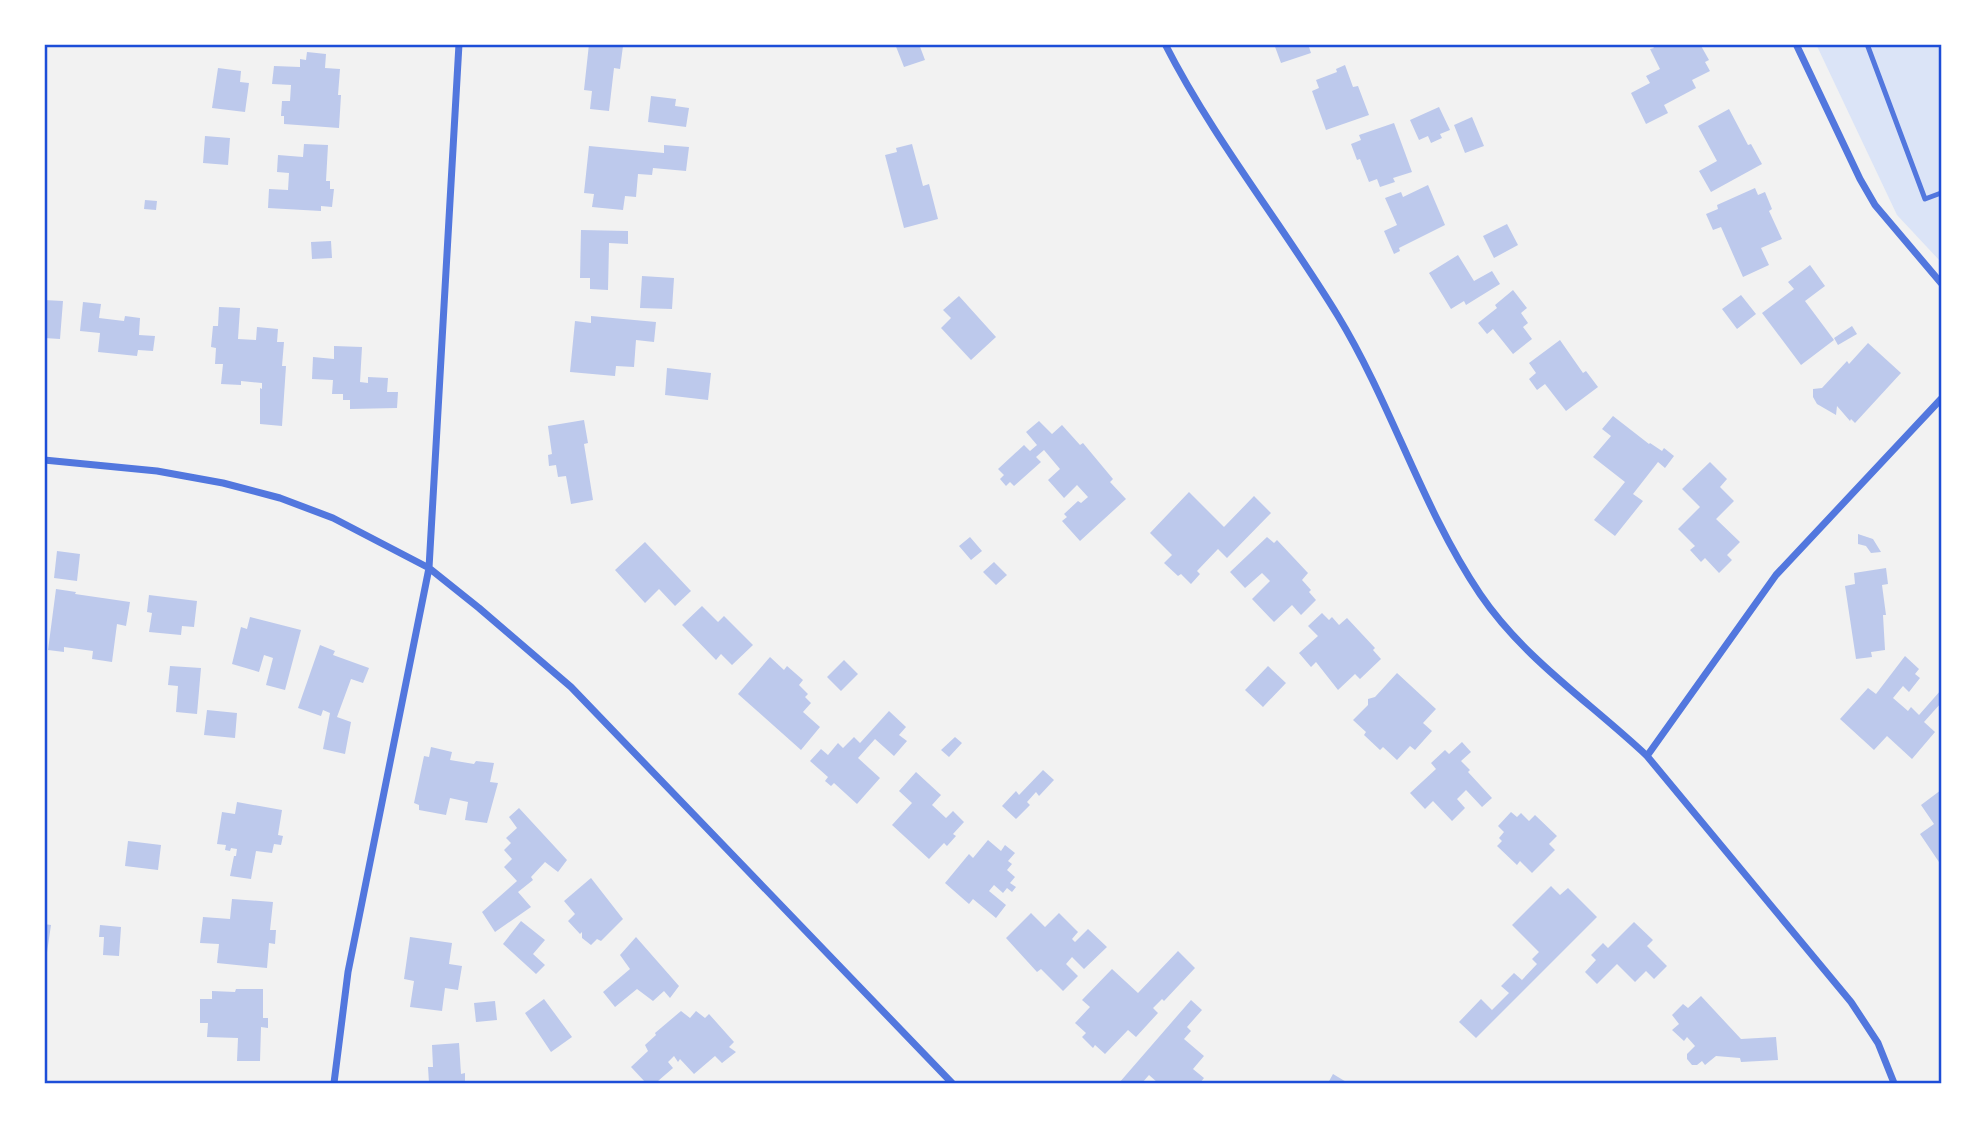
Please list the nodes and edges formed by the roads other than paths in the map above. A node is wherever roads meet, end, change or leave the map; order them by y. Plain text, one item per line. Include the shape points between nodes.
1 (459, 44) edge
2 (1165, 44) edge
3 (1796, 44) edge
4 (1867, 44) edge
5 (1941, 193) edge
6 (1941, 282) edge
7 (1941, 399) edge
8 (44, 460) edge
9 (429, 568) junction
10 (1647, 756) junction
11 (334, 1083) edge
12 (953, 1083) edge
13 (1894, 1083) edge

1 - 9 street
2 - 10 street via 1216,133 1338,316 1480,594 1531,655
3 - 6 street via 1875,205
4 - 5 lane via 1925,199
7 - 10 street via 1776,575
8 - 9 street via 158,471 280,498 332,518
9 - 11 street via 348,972
9 - 12 street via 571,687
10 - 13 street via 1851,1002 1878,1043

